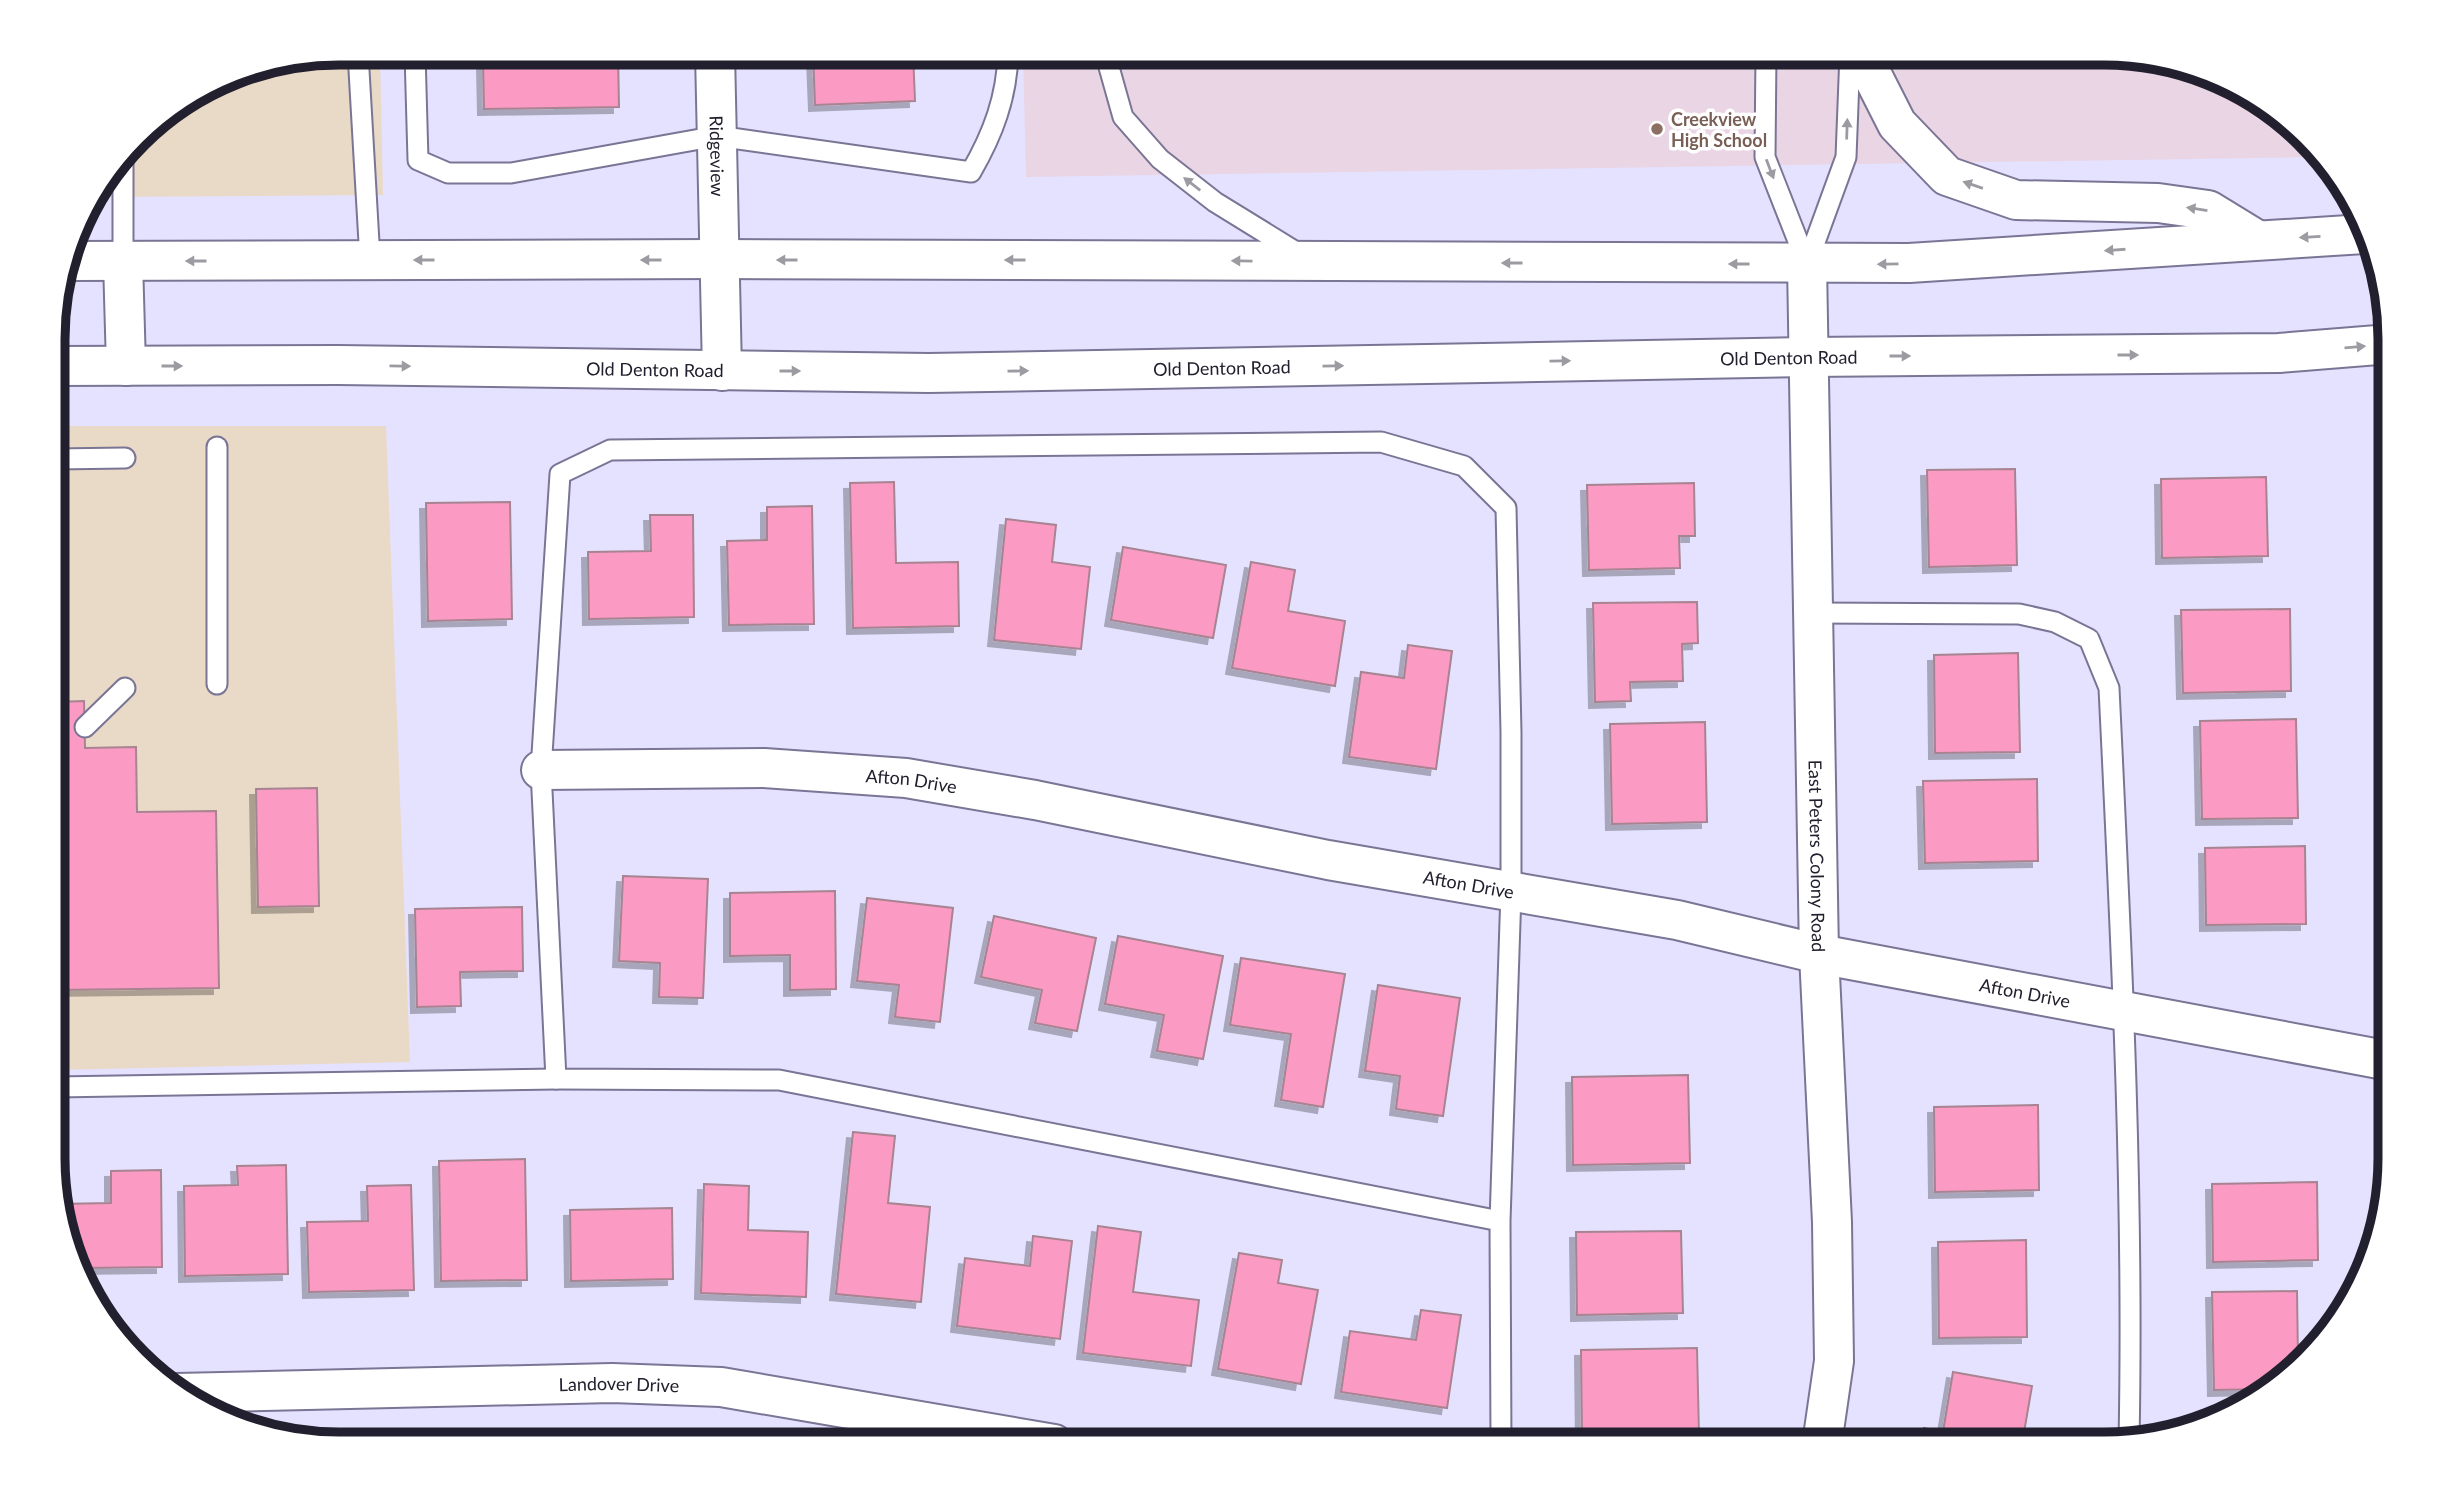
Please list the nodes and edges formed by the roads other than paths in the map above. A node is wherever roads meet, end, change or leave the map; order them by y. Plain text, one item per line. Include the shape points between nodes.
1 (359, 65) edge
2 (415, 65) edge
3 (715, 65) edge
4 (1008, 65) edge
5 (1109, 65) edge
6 (1766, 65) edge
7 (1850, 65) edge
8 (1868, 65) edge
9 (717, 136) junction
10 (122, 171) edge
11 (2357, 234) edge
12 (2257, 240) junction
13 (370, 260) junction
14 (719, 260) junction
15 (76, 261) edge
16 (123, 261) junction
17 (1311, 261) junction
18 (1807, 264) junction
19 (2378, 345) edge
20 (1808, 357) junction
21 (65, 366) edge
22 (126, 366) junction
23 (722, 371) junction
24 (217, 447) dead end
25 (125, 458) dead end
26 (65, 459) edge
27 (1813, 613) junction
28 (217, 684) dead end
29 (125, 688) dead end
30 (85, 727) dead end
31 (541, 770) junction
32 (1511, 892) junction
33 (1819, 954) junction
34 (2124, 1011) junction
35 (2378, 1058) edge
36 (556, 1079) junction
37 (65, 1087) edge
38 (1500, 1221) junction
39 (196, 1393) edge
40 (892, 1431) edge
41 (2129, 1431) edge
42 (1500, 1432) edge
43 (1824, 1432) edge

1 - 13 lane
2 - 9 lane via 418,160 448,173 511,173
3 - 9 main road, Ridgeview
4 - 9 lane via 1007,82 987,144 971,172
17 -> 5 lane via 1215,202 1160,159 1123,117
6 -> 18 lane via 1765,157
18 -> 7 lane via 1846,156
12 -> 8 main road via 2208,210 2158,203 2016,200 1947,176 1897,124
9 - 14 main road, Ridgeview
10 - 16 lane
11 -> 12 main road
12 -> 18 main road via 1909,263
14 -> 13 main road
13 -> 16 main road
17 -> 14 main road
14 - 23 main road, Ridgeview
15 - 16 main road
16 - 22 main road
18 -> 17 main road
18 - 20 main road, East Peters Colony Road
20 -> 19 main road, Old Denton Road via 2279,353
23 -> 20 main road, Old Denton Road via 929,373
20 - 27 main road, East Peters Colony Road
21 - 22 main road, Old Denton Road
22 -> 23 main road, Old Denton Road
24 - 28 lane
25 - 26 lane
27 - 33 main road, East Peters Colony Road
27 - 34 lane via 2019,614 2056,622 2089,639 2109,688
29 - 30 lane
31 - 32 main road, Afton Drive via 764,768 906,778
31 - 32 lane via 560,474 610,450 1381,442 1464,466 1506,508
31 - 36 lane
32 - 33 main road, Afton Drive via 1676,920
32 - 38 lane
33 - 34 main road, Afton Drive
33 - 43 main road, East Peters Colony Road via 1834,1361
34 - 35 main road, Afton Drive
34 - 41 lane
36 - 37 lane
36 - 38 lane via 779,1080
38 - 42 lane
39 - 40 main road, Landover Drive via 612,1383 721,1387

